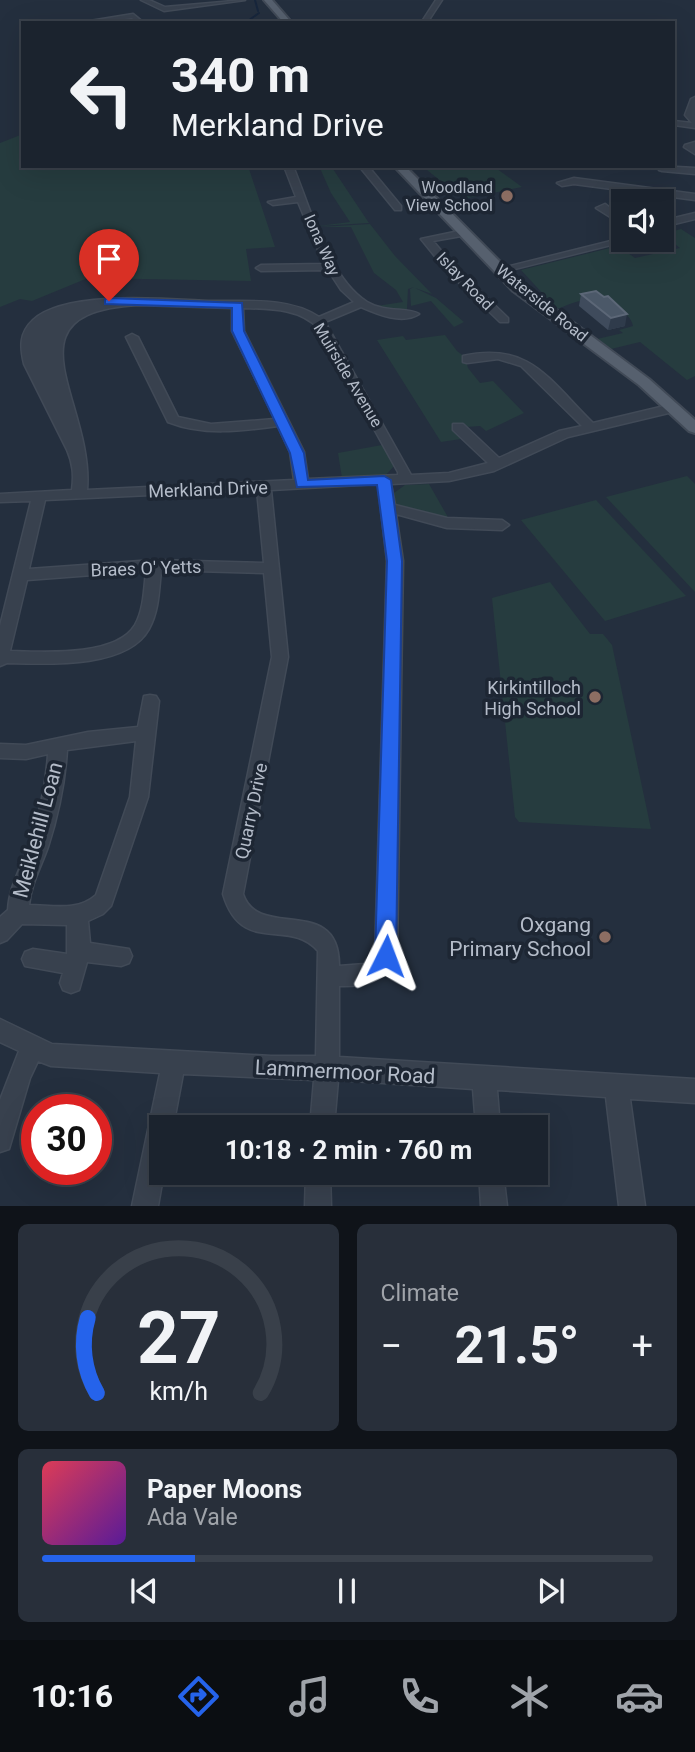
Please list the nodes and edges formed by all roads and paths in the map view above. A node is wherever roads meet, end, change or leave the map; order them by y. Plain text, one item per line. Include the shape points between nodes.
1 (144, 0) edge
2 (243, 0) edge
3 (268, 0) edge
4 (439, 0) edge
5 (91, 20) edge
6 (139, 21) edge
7 (286, 21) edge
8 (425, 21) edge
9 (695, 99) edge
10 (677, 111) dead end
11 (690, 111) junction
12 (675, 123) edge
13 (695, 124) edge
14 (695, 145) edge
15 (695, 151) edge
16 (289, 168) edge
17 (365, 168) edge
18 (401, 168) edge
19 (662, 168) dead end
20 (695, 171) edge
21 (562, 183) dead end
22 (695, 197) edge
23 (302, 199) junction
24 (273, 202) dead end
25 (605, 207) dead end
26 (398, 208) dead end
27 (611, 214) edge
28 (695, 216) edge
29 (674, 221) edge
30 (695, 223) edge
31 (674, 228) edge
32 (464, 233) junction
33 (611, 244) edge
34 (331, 267) junction
35 (261, 268) dead end
36 (499, 270) junction
37 (359, 304) junction
38 (238, 305) junction
39 (413, 314) dead end
40 (504, 320) dead end
41 (318, 321) junction
42 (132, 337) dead end
43 (467, 359) dead end
44 (673, 408) junction
45 (282, 422) junction
46 (590, 427) junction
47 (695, 428) edge
48 (466, 430) dead end
49 (497, 464) junction
50 (404, 478) junction
51 (384, 480) junction
52 (302, 484) junction
53 (264, 486) junction
54 (79, 495) junction
55 (39, 496) junction
56 (0, 498) edge
57 (388, 508) junction
58 (502, 525) dead end
59 (154, 565) junction
60 (271, 568) junction
61 (22, 575) junction
62 (1, 659) edge
63 (150, 701) dead end
64 (146, 733) junction
65 (58, 746) junction
66 (0, 751) edge
67 (19, 915) junction
68 (77, 915) junction
69 (0, 933) edge
70 (121, 956) dead end
71 (33, 959) dead end
72 (76, 966) junction
73 (330, 976) junction
74 (0, 1030) edge
75 (32, 1048) junction
76 (174, 1063) junction
77 (327, 1068) junction
78 (484, 1079) junction
79 (616, 1085) junction
80 (695, 1091) edge
81 (323, 1115) edge
82 (487, 1115) edge
83 (0, 1140) edge
84 (318, 1185) edge
85 (492, 1185) edge
86 (145, 1206) edge
87 (318, 1206) edge
88 (494, 1206) edge
89 (632, 1206) edge

1 - 2 street via 164,9
3 - 7 main road
4 - 8 street
5 - 6 street via 133,16
9 - 11 street
10 - 11 street
11 - 13 street
12 - 13 street
14 - 15 street via 688,148
16 - 23 street, Iona Way
17 - 26 street
18 - 32 main road, Waterside Road
19 - 20 street
21 - 22 street
23 - 24 street
23 - 34 street, Iona Way
25 - 27 street via 601,208
28 - 29 street
30 - 31 street
32 - 36 main road, Waterside Road
32 - 40 street, Islay Road via 426,239
33 - 36 street
34 - 35 street
34 - 37 street, Iona Way
36 - 44 main road, Waterside Road
37 - 39 street via 387,314
37 - 41 street
38 - 41 street, Muirside Avenue via 289,309
38 - 45 street via 238,331
38 - 54 street, Muirside Avenue via 109,301 63,311 30,330 25,344 29,365 79,464
41 - 50 street, Muirside Avenue via 405,472
42 - 45 street via 173,419 198,427
43 - 46 street via 504,356 525,363
44 - 46 street, Merkland Drive
44 - 47 main road, Waterside Road
45 - 52 street via 297,453
46 - 49 street, Merkland Drive via 547,440
48 - 49 street
49 - 50 street, Merkland Drive via 466,474
50 - 51 street, Merkland Drive
51 - 52 street, Merkland Drive
51 - 57 street
52 - 53 street, Merkland Drive
53 - 54 street, Merkland Drive
53 - 60 street, Quarry Drive
54 - 55 street, Merkland Drive
55 - 56 street, Merkland Drive
55 - 61 street
57 - 58 street via 447,523
57 - 73 street via 395,561 386,956 372,973
59 - 60 street, Braes O' Yetts
59 - 61 street, Braes O' Yetts
59 - 62 street via 143,626 130,641 62,658
60 - 73 street, Quarry Drive via 279,627 278,677 234,905 239,914 257,924 302,929 323,937 329,948
61 - 62 street
63 - 64 street
64 - 65 street
64 - 68 street via 139,797 108,891 98,907
65 - 66 street
65 - 67 street, Meiklehill Loan via 39,844 20,891
67 - 68 street
67 - 69 street
68 - 72 street
70 - 72 street
71 - 72 street
73 - 77 street, Quarry Drive
74 - 75 street, Lammermoor Road
75 - 76 street, Lammermoor Road via 51,1055
75 - 83 street
76 - 77 street, Lammermoor Road
76 - 86 street
77 - 78 street, Lammermoor Road
77 - 81 street, Quarry Drive
78 - 79 street, Lammermoor Road
78 - 82 street
79 - 80 street, Lammermoor Road
79 - 89 street
84 - 87 street
85 - 88 street

